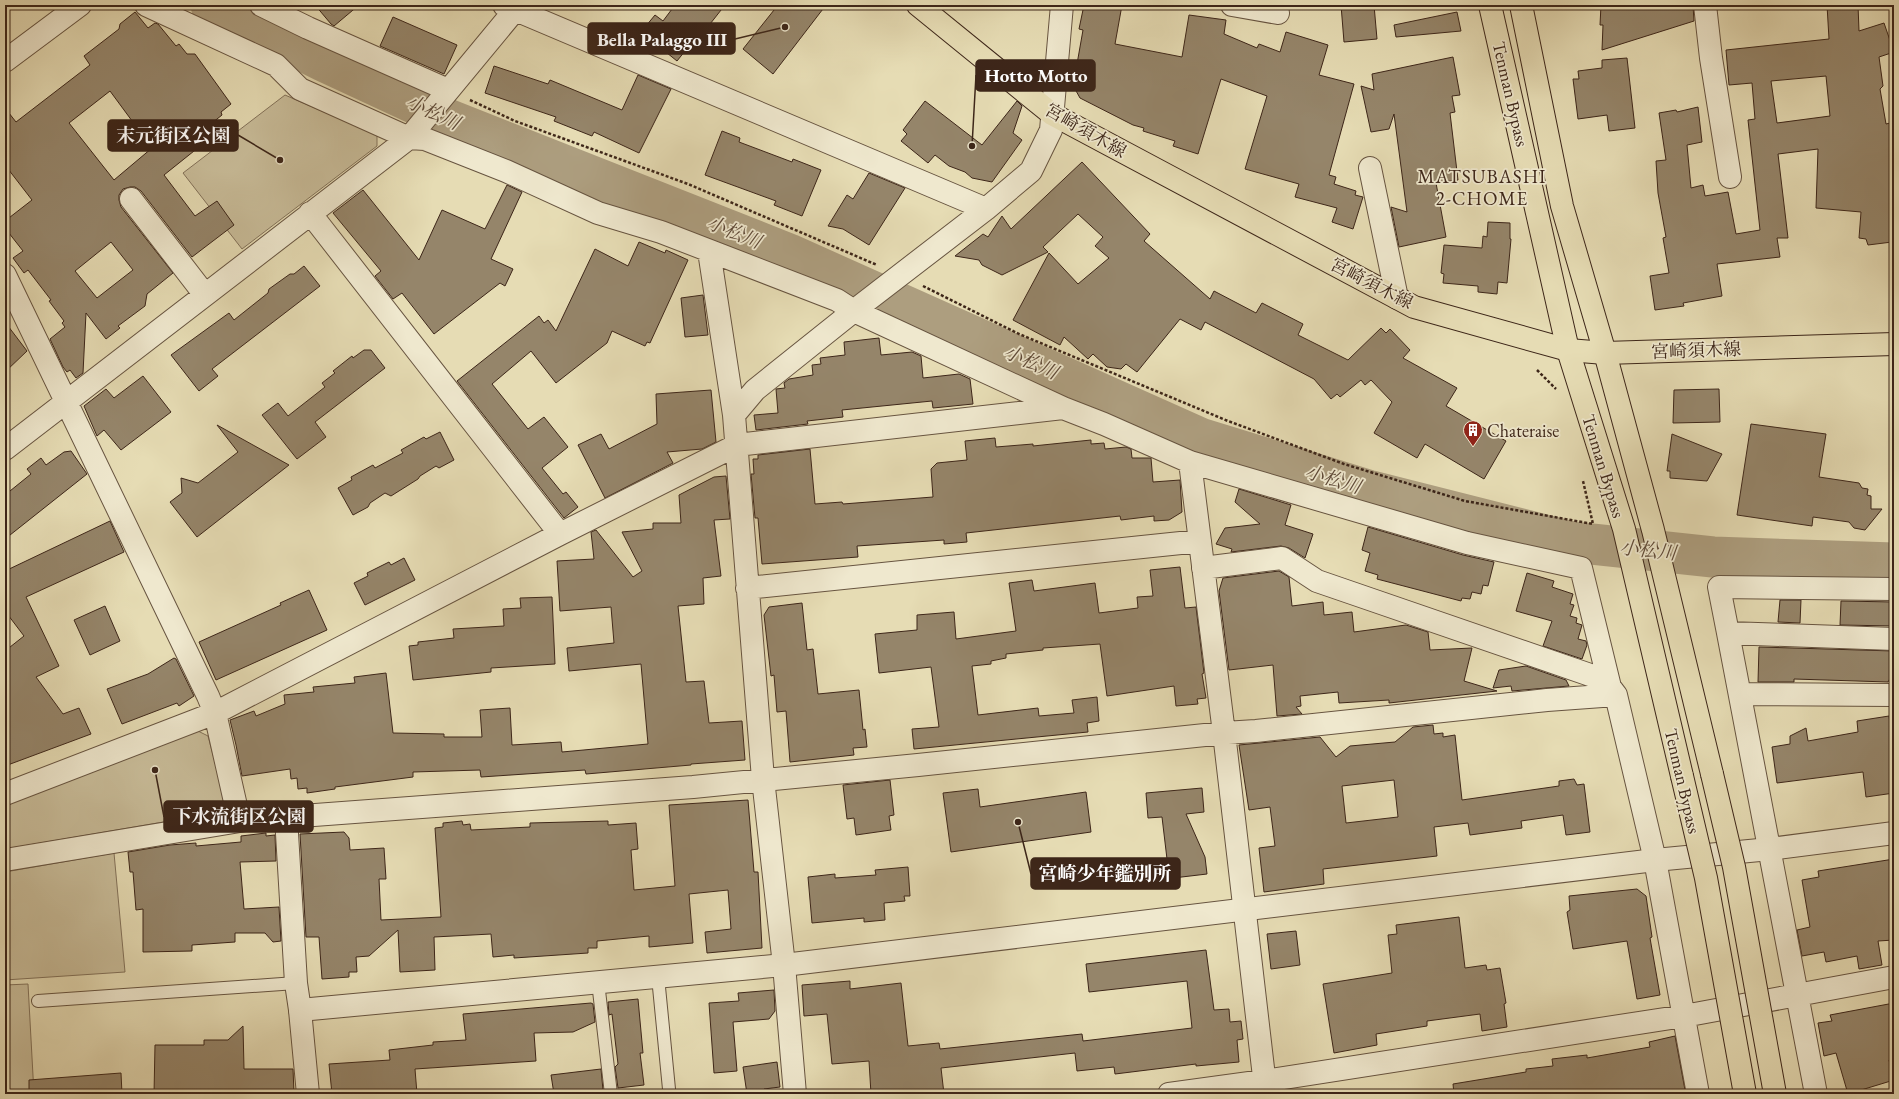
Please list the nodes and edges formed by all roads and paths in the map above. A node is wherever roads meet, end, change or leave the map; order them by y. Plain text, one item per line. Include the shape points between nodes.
1 (80, 5) edge
2 (146, 5) edge
3 (261, 5) edge
4 (918, 5) edge
5 (1062, 5) edge
6 (1232, 5) edge
7 (1490, 5) edge
8 (1521, 5) edge
9 (1705, 5) edge
10 (512, 7) edge
11 (1278, 13) dead end
12 (5, 61) edge
13 (448, 90) junction
14 (1052, 114) junction
15 (409, 138) junction
16 (1370, 168) dead end
17 (1730, 177) dead end
18 (131, 199) dead end
19 (986, 209) junction
20 (310, 213) junction
21 (709, 251) junction
22 (5, 275) edge
23 (896, 278) junction
24 (205, 294) junction
25 (1397, 298) junction
26 (857, 308) junction
27 (1894, 344) edge
28 (1568, 350) junction
29 (1605, 353) junction
30 (1537, 370) dead end
31 (1558, 392) dead end
32 (67, 401) junction
33 (1063, 408) junction
34 (734, 415) junction
35 (737, 445) junction
36 (5, 449) edge
37 (1190, 462) junction
38 (1583, 480) dead end
39 (560, 534) junction
40 (1200, 541) junction
41 (1203, 568) junction
42 (747, 588) junction
43 (1894, 589) edge
44 (1728, 633) junction
45 (1894, 639) edge
46 (1613, 691) junction
47 (1741, 694) junction
48 (1894, 695) edge
49 (215, 713) junction
50 (1224, 733) junction
51 (763, 779) junction
52 (5, 794) edge
53 (286, 817) junction
54 (246, 820) junction
55 (1894, 833) edge
56 (1770, 849) junction
57 (5, 860) edge
58 (1655, 860) junction
59 (1246, 910) junction
60 (784, 965) junction
61 (658, 977) junction
62 (1894, 978) edge
63 (598, 982) junction
64 (296, 983) junction
65 (1798, 994) junction
66 (38, 1001) dead end
67 (300, 1010) junction
68 (1684, 1016) junction
69 (1265, 1088) edge
70 (669, 1089) dead end
71 (308, 1094) edge
72 (611, 1094) edge
73 (795, 1094) edge
74 (1169, 1094) edge
75 (1698, 1094) edge
76 (1744, 1094) edge
77 (1775, 1094) edge
78 (1816, 1094) edge

1 - 12 street
2 - 15 street via 276,65 300,89
3 - 13 street
4 - 14 main road, 宮崎須木線
5 - 14 street
6 - 11 street
7 - 28 main road, Tenman Bypass
8 - 29 main road, Tenman Bypass via 1562,206
9 - 17 street
10 - 13 street
10 - 19 street
13 - 15 street
13 - 23 path via 515,121 688,184
14 - 19 street via 1051,130 1031,170
14 - 25 main road, 宮崎須木線
15 - 20 street
15 - 21 street via 425,139 506,171 598,213 661,232
16 - 25 street
18 - 24 street
19 - 23 street
20 - 24 street
20 - 39 street
21 - 26 street
21 - 34 street
22 - 32 street
23 - 26 street
23 - 38 path via 1019,334 1228,421 1352,467 1466,501 1594,524
24 - 32 street
25 - 28 main road, 宮崎須木線 via 1414,307
26 - 33 street
26 - 34 street via 755,390
27 - 29 main road, 宮崎須木線
28 - 29 main road, 宮崎須木線
28 - 76 main road, Tenman Bypass, bridge via 1624,529 1706,878
29 - 77 main road, Tenman Bypass, bridge via 1653,530 1734,867
30 - 31 path
32 - 36 street
32 - 49 street
33 - 35 street
33 - 37 street
34 - 35 street
35 - 39 street
35 - 42 street
37 - 40 street
37 - 46 street via 1467,543 1581,568
39 - 49 street
40 - 41 street
40 - 42 street
41 - 46 street via 1282,558 1317,581 1596,677
41 - 50 street
42 - 51 street
43 - 44 street via 1719,587
44 - 45 street
44 - 47 street
46 - 50 street
46 - 58 street
47 - 48 street
47 - 56 street
49 - 52 street
49 - 54 street via 236,806
50 - 51 street
50 - 59 street
51 - 53 street via 693,787
51 - 60 street
53 - 54 street
53 - 64 street
54 - 57 street
55 - 56 street
56 - 58 street
56 - 65 street
58 - 59 street
58 - 68 street
59 - 60 street
59 - 69 street
60 - 61 street
60 - 73 street
61 - 63 street
61 - 70 lane
62 - 65 street
63 - 67 street
63 - 72 lane
64 - 66 lane
64 - 67 street
65 - 68 street
65 - 78 street
67 - 71 street
68 - 69 street
68 - 75 street
69 - 74 street

